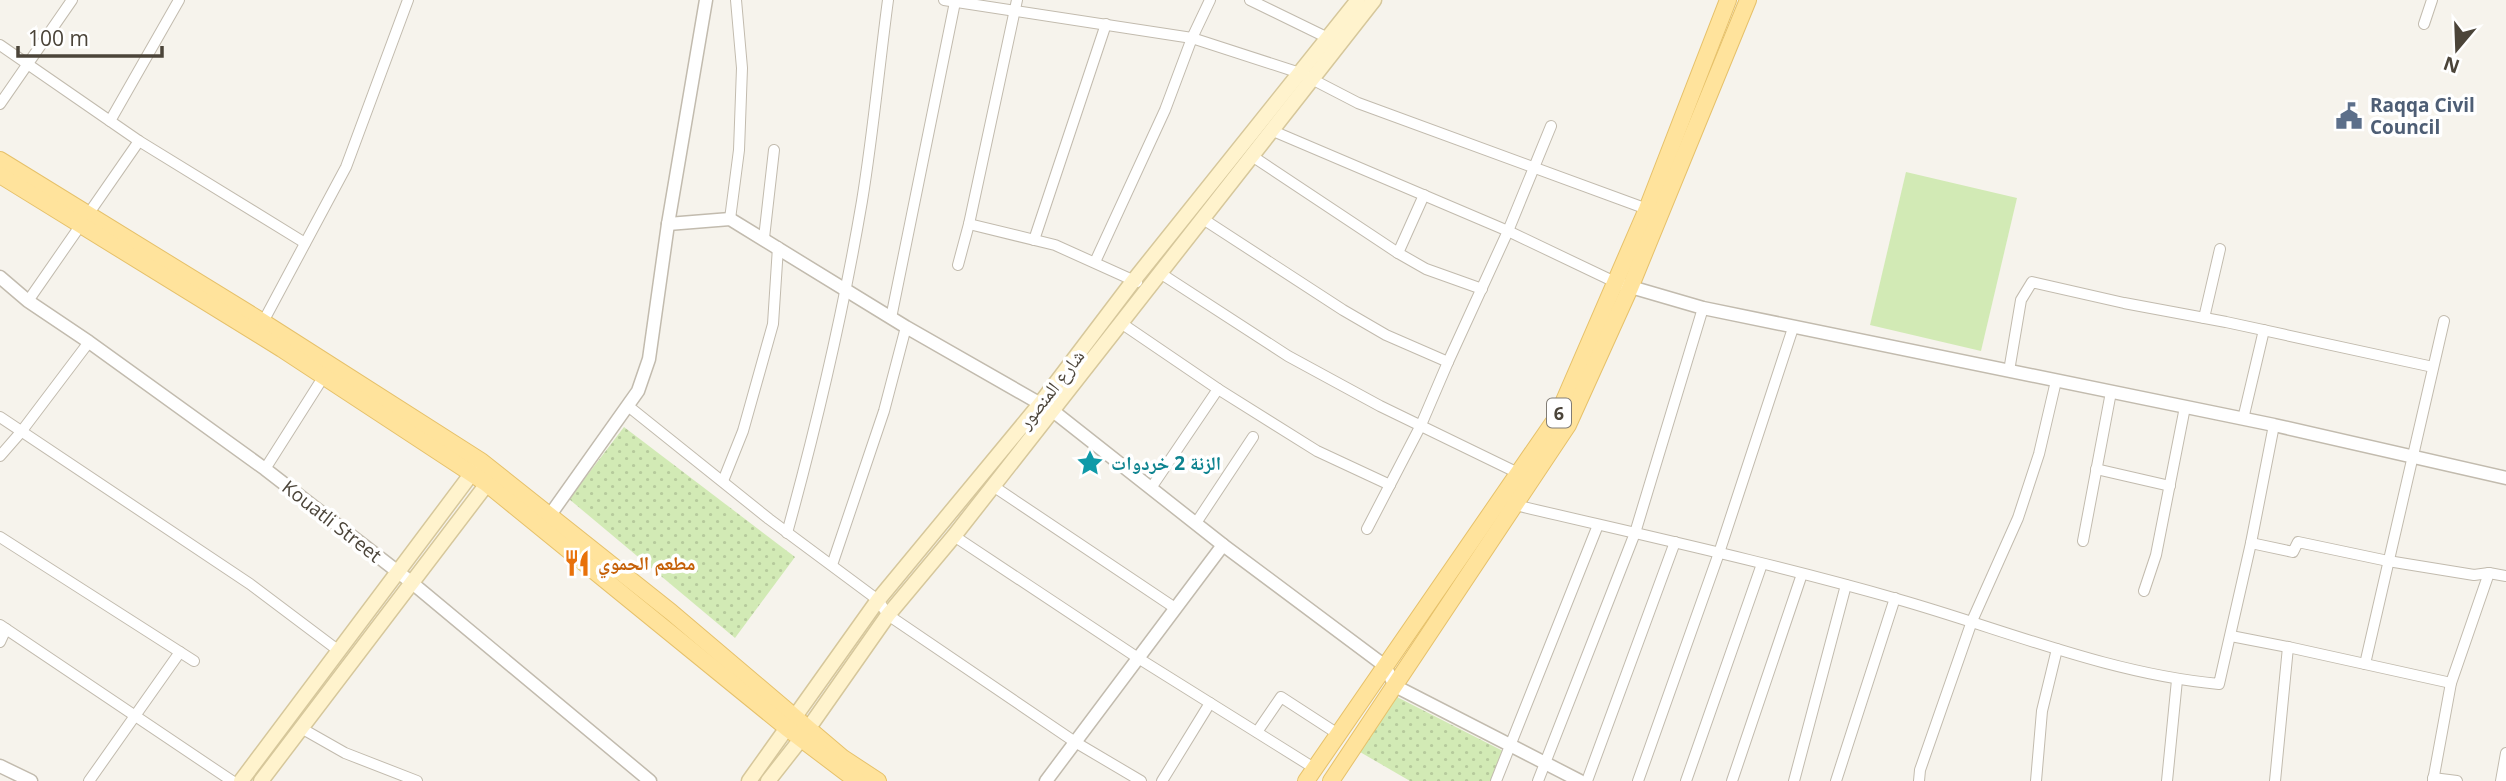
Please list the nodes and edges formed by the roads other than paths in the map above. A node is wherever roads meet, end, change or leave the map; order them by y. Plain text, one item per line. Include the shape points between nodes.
1 (72, 0) edge
2 (178, 0) edge
3 (408, 0) edge
4 (706, 0) edge
5 (736, 0) edge
6 (888, 0) edge
7 (944, 0) edge
8 (1210, 0) edge
9 (1250, 0) edge
10 (1358, 0) edge
11 (1374, 0) edge
12 (1728, 0) edge
13 (1748, 0) edge
14 (2431, 0) edge
15 (955, 2) edge
16 (1015, 5) edge
17 (1106, 24) junction
18 (2424, 24) dead end
19 (1192, 38) junction
20 (1328, 38) junction
21 (0, 45) edge
22 (27, 65) junction
23 (1306, 77) junction
24 (0, 104) edge
25 (110, 121) junction
26 (1551, 125) dead end
27 (1273, 131) junction
28 (139, 141) junction
29 (775, 150) dead end
30 (1252, 156) junction
31 (0, 160) edge
32 (1534, 168) junction
33 (0, 175) edge
34 (1424, 195) junction
35 (1647, 209) junction
36 (730, 219) junction
37 (1203, 219) junction
38 (85, 220) junction
39 (668, 224) junction
40 (969, 224) junction
41 (1508, 231) junction
42 (764, 238) junction
43 (1034, 240) junction
44 (305, 243) junction
45 (778, 247) junction
46 (2220, 248) dead end
47 (1398, 253) junction
48 (1095, 262) junction
49 (958, 265) dead end
50 (1160, 273) junction
51 (0, 278) edge
52 (1134, 280) junction
53 (1623, 285) junction
54 (1149, 287) junction
55 (845, 289) junction
56 (1482, 289) junction
57 (28, 301) junction
58 (1703, 308) junction
59 (891, 318) junction
60 (2204, 318) junction
61 (263, 321) junction
62 (2444, 321) dead end
63 (1121, 323) junction
64 (906, 327) junction
65 (1793, 328) junction
66 (2264, 330) junction
67 (89, 342) junction
68 (1447, 362) junction
69 (2433, 367) junction
70 (2009, 371) junction
71 (324, 376) junction
72 (2056, 381) junction
73 (1218, 389) junction
74 (2111, 392) junction
75 (628, 406) junction
76 (1046, 407) junction
77 (2185, 407) junction
78 (0, 417) edge
79 (2243, 419) junction
80 (1421, 425) junction
81 (2274, 425) junction
82 (21, 432) junction
83 (1253, 437) dead end
84 (0, 456) edge
85 (2413, 457) junction
86 (477, 467) junction
87 (265, 469) junction
88 (2096, 469) junction
89 (1518, 473) junction
90 (491, 477) junction
91 (2506, 478) edge
92 (723, 481) junction
93 (1390, 485) junction
94 (993, 486) junction
95 (2170, 486) junction
96 (1151, 488) junction
97 (1510, 499) junction
98 (550, 515) junction
99 (1195, 523) junction
100 (1598, 524) junction
101 (1367, 529) dead end
102 (787, 533) junction
103 (1634, 533) junction
104 (954, 536) junction
105 (0, 537) edge
106 (2083, 541) dead end
107 (1675, 542) junction
108 (2251, 543) junction
109 (1223, 545) junction
110 (1719, 553) junction
111 (2388, 561) junction
112 (1762, 564) junction
113 (832, 565) junction
114 (398, 572) junction
115 (2489, 573) junction
116 (1802, 574) junction
117 (2506, 576) edge
118 (411, 582) junction
119 (1846, 585) junction
120 (2144, 591) dead end
121 (1895, 598) junction
122 (878, 600) junction
123 (1175, 608) junction
124 (888, 615) junction
125 (1972, 621) junction
126 (3, 627) edge
127 (2231, 636) junction
128 (0, 642) edge
129 (2288, 647) junction
130 (2057, 649) junction
131 (180, 652) junction
132 (339, 652) junction
133 (1138, 658) junction
134 (194, 661) dead end
135 (2365, 664) junction
136 (1385, 666) junction
137 (2177, 680) junction
138 (2451, 683) junction
139 (1395, 685) junction
140 (1210, 703) junction
141 (137, 715) junction
142 (791, 723) junction
143 (301, 728) junction
144 (1258, 732) junction
145 (805, 734) junction
146 (1338, 734) junction
147 (1075, 742) junction
148 (1510, 745) junction
149 (2506, 753) edge
150 (1545, 763) junction
151 (0, 766) edge
152 (1310, 775) edge
153 (392, 776) edge
154 (2433, 779) edge
155 (27, 780) edge
156 (89, 781) edge
157 (232, 781) edge
158 (242, 781) edge
159 (261, 781) edge
160 (417, 781) edge
161 (650, 781) edge
162 (749, 781) edge
163 (768, 781) edge
164 (857, 781) edge
165 (878, 781) edge
166 (1046, 781) edge
167 (1141, 781) edge
168 (1162, 781) edge
169 (1331, 781) edge
170 (1496, 781) edge
171 (1538, 781) edge
172 (1580, 781) edge
173 (1587, 781) edge
174 (1639, 781) edge
175 (1686, 781) edge
176 (1732, 781) edge
177 (1794, 781) edge
178 (1836, 781) edge
179 (1919, 781) edge
180 (2036, 781) edge
181 (2167, 781) edge
182 (2275, 781) edge
183 (2457, 781) edge
184 (2501, 781) edge

1 - 22 street
2 - 25 street
3 - 44 street via 346,167
4 - 39 street
5 - 36 street via 742,68 739,150
6 - 55 street
7 - 15 street
8 - 19 street
9 - 20 street
10 - 20 main road, شارع المنصور
11 - 23 main road, شارع المنصور
12 - 35 main road, 6
13 - 53 main road, 6
14 - 18 street
15 - 16 street
15 - 59 street
16 - 17 street
16 - 40 street
17 - 19 street
17 - 43 street
19 - 23 street
19 - 48 street via 1165,110
20 - 23 main road, شارع المنصور
21 - 22 street
22 - 24 street
22 - 25 street
23 - 27 main road, شارع المنصور
23 - 32 street via 1358,103
23 - 52 main road, شارع المنصور
25 - 28 street
26 - 32 street
27 - 30 main road, شارع المنصور
27 - 34 street
28 - 38 street
28 - 44 street
29 - 42 street
30 - 37 main road, شارع المنصور
30 - 47 street
31 - 38 main road
32 - 35 street
32 - 41 street
33 - 38 main road
34 - 41 street
34 - 47 street
35 - 53 main road, 6
36 - 39 street
36 - 42 street
37 - 50 main road, شارع المنصور
37 - 68 street via 1343,310
38 - 57 street
38 - 61 main road
38 - 71 main road
39 - 75 street via 649,359
40 - 43 street
40 - 49 street
41 - 53 street
41 - 56 street
42 - 45 street
43 - 48 street
44 - 61 street
45 - 55 street
45 - 92 street via 774,324 743,431
46 - 60 street
47 - 56 street
48 - 52 street
50 - 54 main road, شارع المنصور
50 - 80 street via 1288,356
51 - 57 street, Kouatli Street
52 - 54 street
52 - 76 main road, شارع المنصور
53 - 58 street
53 - 89 main road, 6 via 1557,417
53 - 97 main road, 6 via 1568,425
54 - 63 main road, شارع المنصور
55 - 59 street
55 - 102 street via 815,433
56 - 68 street
57 - 67 street, Kouatli Street
58 - 65 street
58 - 103 street
59 - 64 street
60 - 66 street
60 - 70 street via 2032,282 2021,300
61 - 86 main road
62 - 69 street
63 - 73 street
63 - 76 main road, شارع المنصور
64 - 76 street
64 - 113 street via 884,411
65 - 70 street
65 - 110 street
66 - 69 street
66 - 79 street
67 - 82 street
67 - 87 street, Kouatli Street
68 - 80 street
69 - 85 street
70 - 72 street
71 - 86 main road
71 - 87 street
72 - 74 street
72 - 125 street via 2018,518
73 - 93 street via 1317,451
73 - 96 street
74 - 77 street
74 - 88 street
75 - 92 street
75 - 98 street
76 - 94 main road, شارع المنصور
76 - 96 street
76 - 122 main road, شارع المنصور
77 - 79 street
77 - 95 street
78 - 82 street
79 - 81 street
80 - 89 street
80 - 93 street
81 - 85 street
81 - 108 street
82 - 84 street
82 - 132 street via 250,584
83 - 99 street
85 - 91 street
85 - 111 street
86 - 90 main road
86 - 114 main road
87 - 114 street, Kouatli Street
88 - 95 street
88 - 106 street
89 - 97 main road, 6
90 - 98 main road
90 - 118 main road
90 - 142 main road
92 - 102 street
93 - 101 street
94 - 104 main road, شارع المنصور
94 - 123 street
95 - 120 street
96 - 99 street
97 - 100 street
97 - 136 main road, 6
97 - 139 main road, 6
98 - 142 main road via 671,612
99 - 109 street
100 - 103 street
100 - 148 street
102 - 113 street
103 - 107 street
103 - 150 street
104 - 124 main road, شارع المنصور
104 - 133 street
105 - 131 street
107 - 110 street
107 - 173 street
108 - 111 street via 2293,552 2298,542
108 - 127 street
109 - 123 street
109 - 136 street
110 - 112 street
110 - 174 street
111 - 115 street via 2474,575
111 - 135 street
112 - 116 street
112 - 175 street
113 - 122 street
114 - 118 street, Kouatli Street
114 - 132 main road
115 - 117 street
115 - 138 street
116 - 119 street
116 - 176 street
118 - 143 main road
118 - 161 street, Kouatli Street
119 - 121 street
119 - 177 street
121 - 125 street
121 - 178 street
122 - 124 street
122 - 142 main road, شارع المنصور
123 - 133 street
124 - 145 main road, شارع المنصور
124 - 147 street
125 - 130 street
125 - 179 street
126 - 128 street
126 - 141 street
127 - 129 street
127 - 137 street via 2219,684
129 - 135 street
129 - 182 street
130 - 137 street
130 - 180 street via 2042,711
131 - 134 street
131 - 141 street
132 - 158 main road
133 - 140 street
133 - 147 street
135 - 138 street
136 - 139 street
136 - 146 main road, 6
137 - 181 street
138 - 154 street
139 - 148 street
139 - 169 main road, 6
140 - 144 street
140 - 168 street
141 - 156 street
141 - 157 street
142 - 145 main road
142 - 162 main road, شارع المنصور
143 - 153 street
143 - 159 main road
144 - 146 street via 1281,697
144 - 152 street
145 - 163 main road, شارع المنصور
145 - 164 main road
145 - 165 main road
146 - 152 main road, 6
147 - 166 street
147 - 167 street
148 - 150 street
148 - 170 street
149 - 184 street
150 - 171 street
150 - 172 street
151 - 155 street
153 - 160 street
154 - 183 street

